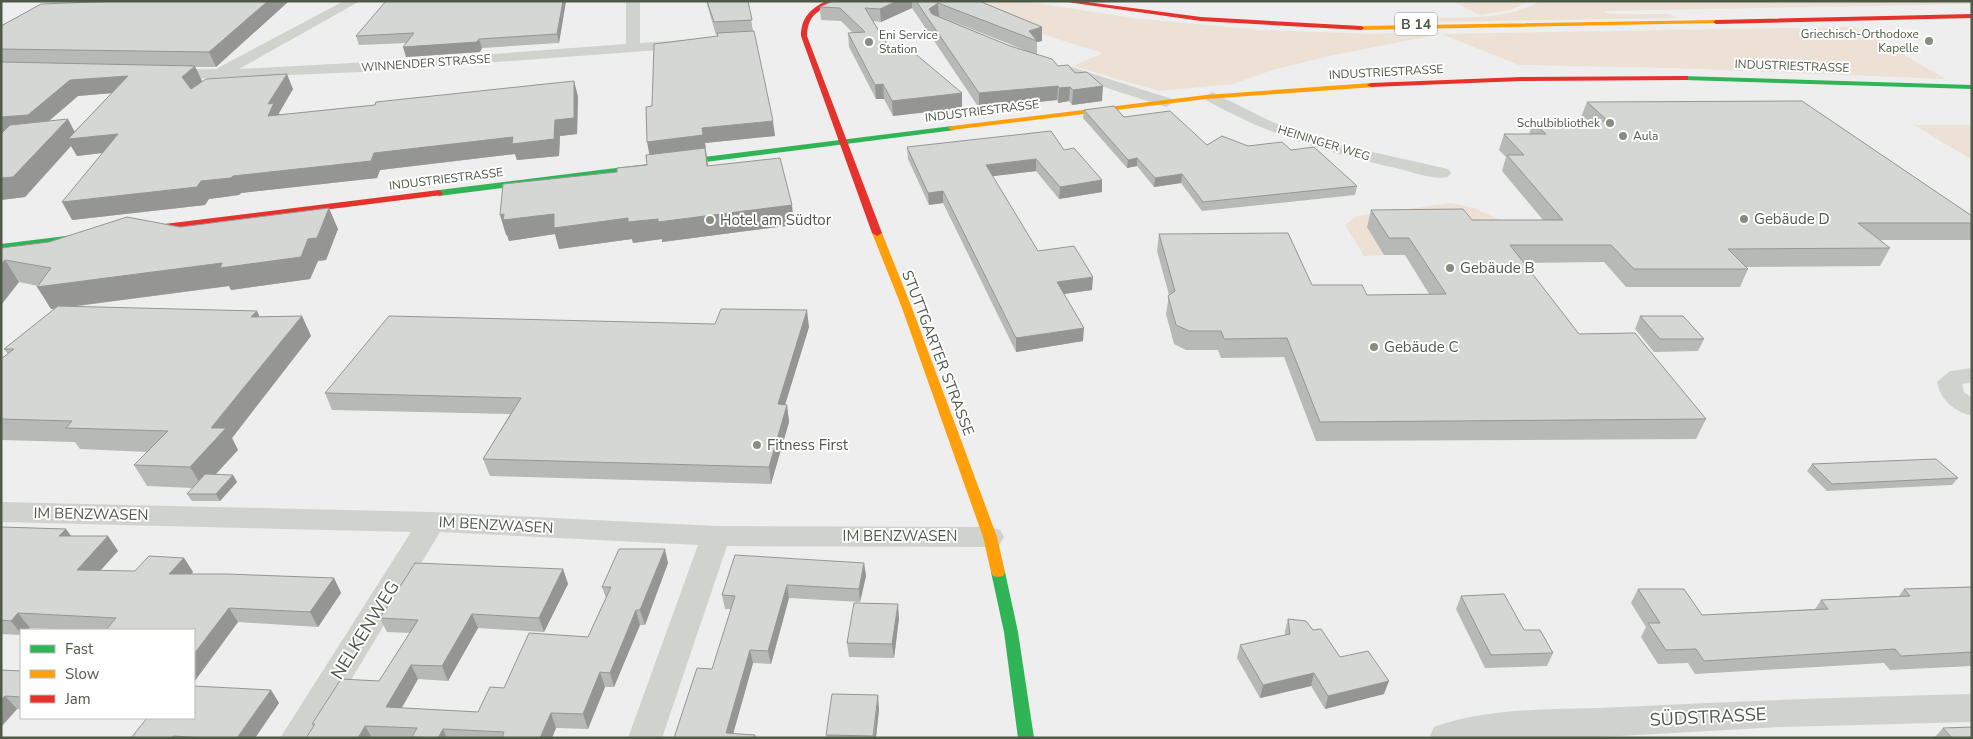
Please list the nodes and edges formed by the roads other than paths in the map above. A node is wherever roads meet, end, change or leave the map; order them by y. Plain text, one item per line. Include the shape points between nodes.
1 (354, 1) edge
2 (634, 1) edge
3 (832, 1) edge
4 (1063, 1) edge
5 (1121, 1) edge
6 (1972, 16) edge
7 (1612, 24) junction
8 (703, 42) edge
9 (633, 48) junction
10 (1052, 66) edge
11 (219, 74) junction
12 (152, 75) edge
13 (1972, 87) edge
14 (1212, 97) junction
15 (1166, 102) junction
16 (843, 142) junction
17 (1442, 173) dead end
18 (127, 232) edge
19 (98, 236) edge
20 (1, 247) edge
21 (1965, 376) edge
22 (1972, 408) edge
23 (1, 512) edge
24 (432, 522) junction
25 (716, 536) junction
26 (990, 537) junction
27 (1972, 708) edge
28 (1498, 733) edge
29 (297, 738) edge
30 (645, 738) edge
31 (1026, 738) edge
32 (1446, 738) edge

1 - 11 street, WINNENDER STRASSE
2 - 9 street
3 - 16 street, STUTTGARTER STRASSE via 808,16 802,27
4 - 7 street, B 14 via 1201,19 1344,28
5 - 7 street, B 14 via 1220,13 1330,21
6 - 7 street, B 14
8 - 9 street, WINNENDER STRASSE
9 - 11 street, WINNENDER STRASSE via 350,69
10 - 15 street
11 - 12 street, WINNENDER STRASSE
13 - 14 street, INDUSTRIESTRASSE via 1782,79 1589,78 1412,84
14 - 15 street, INDUSTRIESTRASSE
14 - 17 street, HEININGER WEG via 1267,126 1395,164
15 - 16 street, INDUSTRIESTRASSE
16 - 18 street, INDUSTRIESTRASSE
16 - 26 street, STUTTGARTER STRASSE
19 - 20 street
21 - 22 street via 1949,382 1950,391 1958,401
23 - 24 street, IM BENZWASEN
24 - 25 street, IM BENZWASEN
24 - 29 street, NELKENWEG
25 - 26 street, IM BENZWASEN
25 - 30 street
26 - 31 street, STUTTGARTER STRASSE via 1010,632
27 - 28 street, SÜDSTRASSE via 1782,713
28 - 32 street, SÜDSTRASSE

